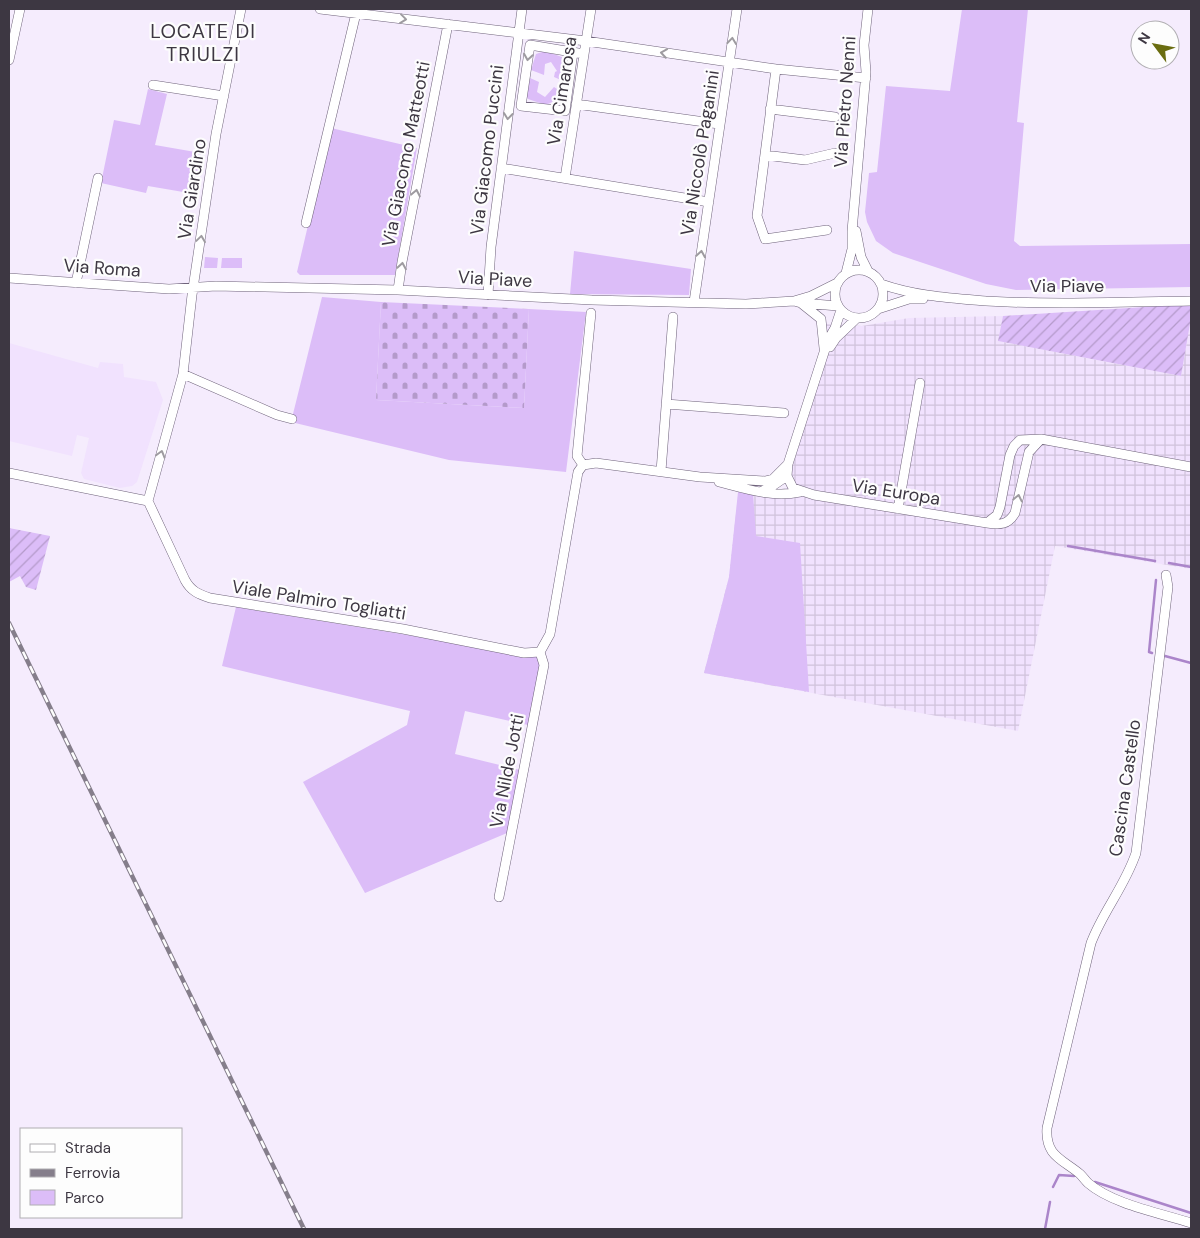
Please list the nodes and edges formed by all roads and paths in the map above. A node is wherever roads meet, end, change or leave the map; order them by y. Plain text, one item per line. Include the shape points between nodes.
1 (20, 9) edge
2 (241, 9) edge
3 (320, 9) edge
4 (522, 9) edge
5 (591, 9) edge
6 (736, 9) edge
7 (868, 9) edge
8 (356, 11) edge
9 (448, 24) junction
10 (518, 33) junction
11 (586, 41) junction
12 (573, 52) junction
13 (584, 54) junction
14 (9, 60) edge
15 (730, 63) junction
16 (776, 69) junction
17 (866, 78) junction
18 (153, 85) dead end
19 (224, 96) junction
20 (572, 109) junction
21 (770, 109) junction
22 (835, 116) dead end
23 (719, 124) junction
24 (835, 153) dead end
25 (765, 156) junction
26 (501, 168) junction
27 (98, 178) dead end
28 (565, 178) junction
29 (854, 198) junction
30 (709, 202) junction
31 (306, 223) dead end
32 (827, 230) dead end
33 (868, 271) junction
34 (846, 273) junction
35 (9, 278) edge
36 (76, 283) junction
37 (837, 283) junction
38 (881, 284) junction
39 (193, 287) junction
40 (398, 290) junction
41 (488, 296) junction
42 (943, 298) junction
43 (1191, 301) edge
44 (694, 302) junction
45 (798, 302) junction
46 (839, 308) junction
47 (878, 309) junction
48 (591, 313) dead end
49 (673, 317) dead end
50 (857, 318) junction
51 (824, 355) junction
52 (183, 374) junction
53 (920, 383) dead end
54 (666, 404) junction
55 (784, 413) dead end
56 (292, 419) dead end
57 (1041, 439) junction
58 (788, 464) junction
59 (583, 465) junction
60 (1191, 467) edge
61 (661, 470) junction
62 (9, 472) edge
63 (787, 476) junction
64 (700, 477) junction
65 (758, 492) junction
66 (800, 492) junction
67 (148, 501) junction
68 (898, 509) junction
69 (987, 524) junction
70 (1166, 575) dead end
71 (540, 652) junction
72 (499, 897) dead end
73 (1191, 1223) edge

1 - 14 street
2 - 19 street, Via Giardino
3 - 8 street
4 - 10 street, Via Giacomo Puccini
5 - 11 street, Via Cimarosa
15 -> 6 street, Via Niccolò Paganini
7 - 17 street, Via Pietro Nenni via 864,45
8 -> 9 street
8 - 31 street
9 - 10 street
40 -> 9 street, Via Giacomo Matteotti
10 - 11 street
10 -> 26 street, Via Giacomo Puccini
11 - 13 street, Via Cimarosa
15 -> 11 street
12 - 13 street
12 - 20 street
12 -> 20 street via 530,45 521,106
13 - 20 street, Via Cimarosa
15 - 16 street
15 - 23 street, Via Niccolò Paganini
16 - 17 street
16 - 21 street
17 - 29 street, Via Pietro Nenni
18 - 19 street
39 -> 19 street, Via Giardino
20 - 23 street
20 - 28 street, Via Cimarosa
21 - 22 street
21 - 25 street
23 - 30 street, Via Niccolò Paganini
24 - 25 street via 805,160
25 - 32 street via 757,216 766,239
26 - 28 street
26 - 41 street, Via Giacomo Puccini
27 - 36 street
28 - 30 street
29 - 33 street, Via Pietro Nenni via 858,243
29 - 34 street, Via Pietro Nenni via 852,249
44 -> 30 street, Via Niccolò Paganini
33 - 34 street via 859,269
33 - 38 street, Via Piave
34 - 37 street, Via Piave
35 - 36 street, Via Roma
36 - 39 street, Via Roma via 169,289
37 - 45 street, Via Piave
37 - 46 street via 835,293
38 - 42 street, Via Piave
38 - 47 street via 883,296
39 - 40 street, Via Piave
39 - 52 street, Via Giardino
40 - 41 street, Via Piave
41 - 44 street, Via Piave
42 - 43 street, Via Piave via 1031,304
42 - 47 street, Via Piave via 909,299
44 - 45 street, Via Piave
45 - 46 street
45 - 51 street via 821,319
46 - 50 street
46 - 51 street
47 - 50 street, Via Piave via 870,316
48 - 59 street via 577,456
49 - 54 street
50 - 51 street
51 - 58 street
52 - 56 street
67 -> 52 street, Via Giardino
53 - 68 street
54 - 55 street
54 - 61 street
57 - 60 street
69 -> 57 street, Via Europa via 998,525 1011,520 1029,452
57 - 69 street via 1020,440 1014,446 997,515
58 - 63 street
58 - 64 street via 772,479 765,481
59 - 61 street via 596,463
59 - 71 street via 578,472 550,634
61 - 64 street
62 - 67 street
63 - 65 street
63 - 66 street via 793,488
64 - 65 street, Via Europa
65 - 66 street, Via Europa via 786,495
66 - 68 street, Via Europa
67 - 71 street, Viale Palmiro Togliatti via 184,580 197,594 524,653
68 - 69 street, Via Europa
70 - 73 street, Cascina Castello via 1168,587 1136,853 1128,877 1100,920 1091,944 1046,1142 1058,1158 1105,1194
71 - 72 street, Via Nilde Jotti via 544,666

